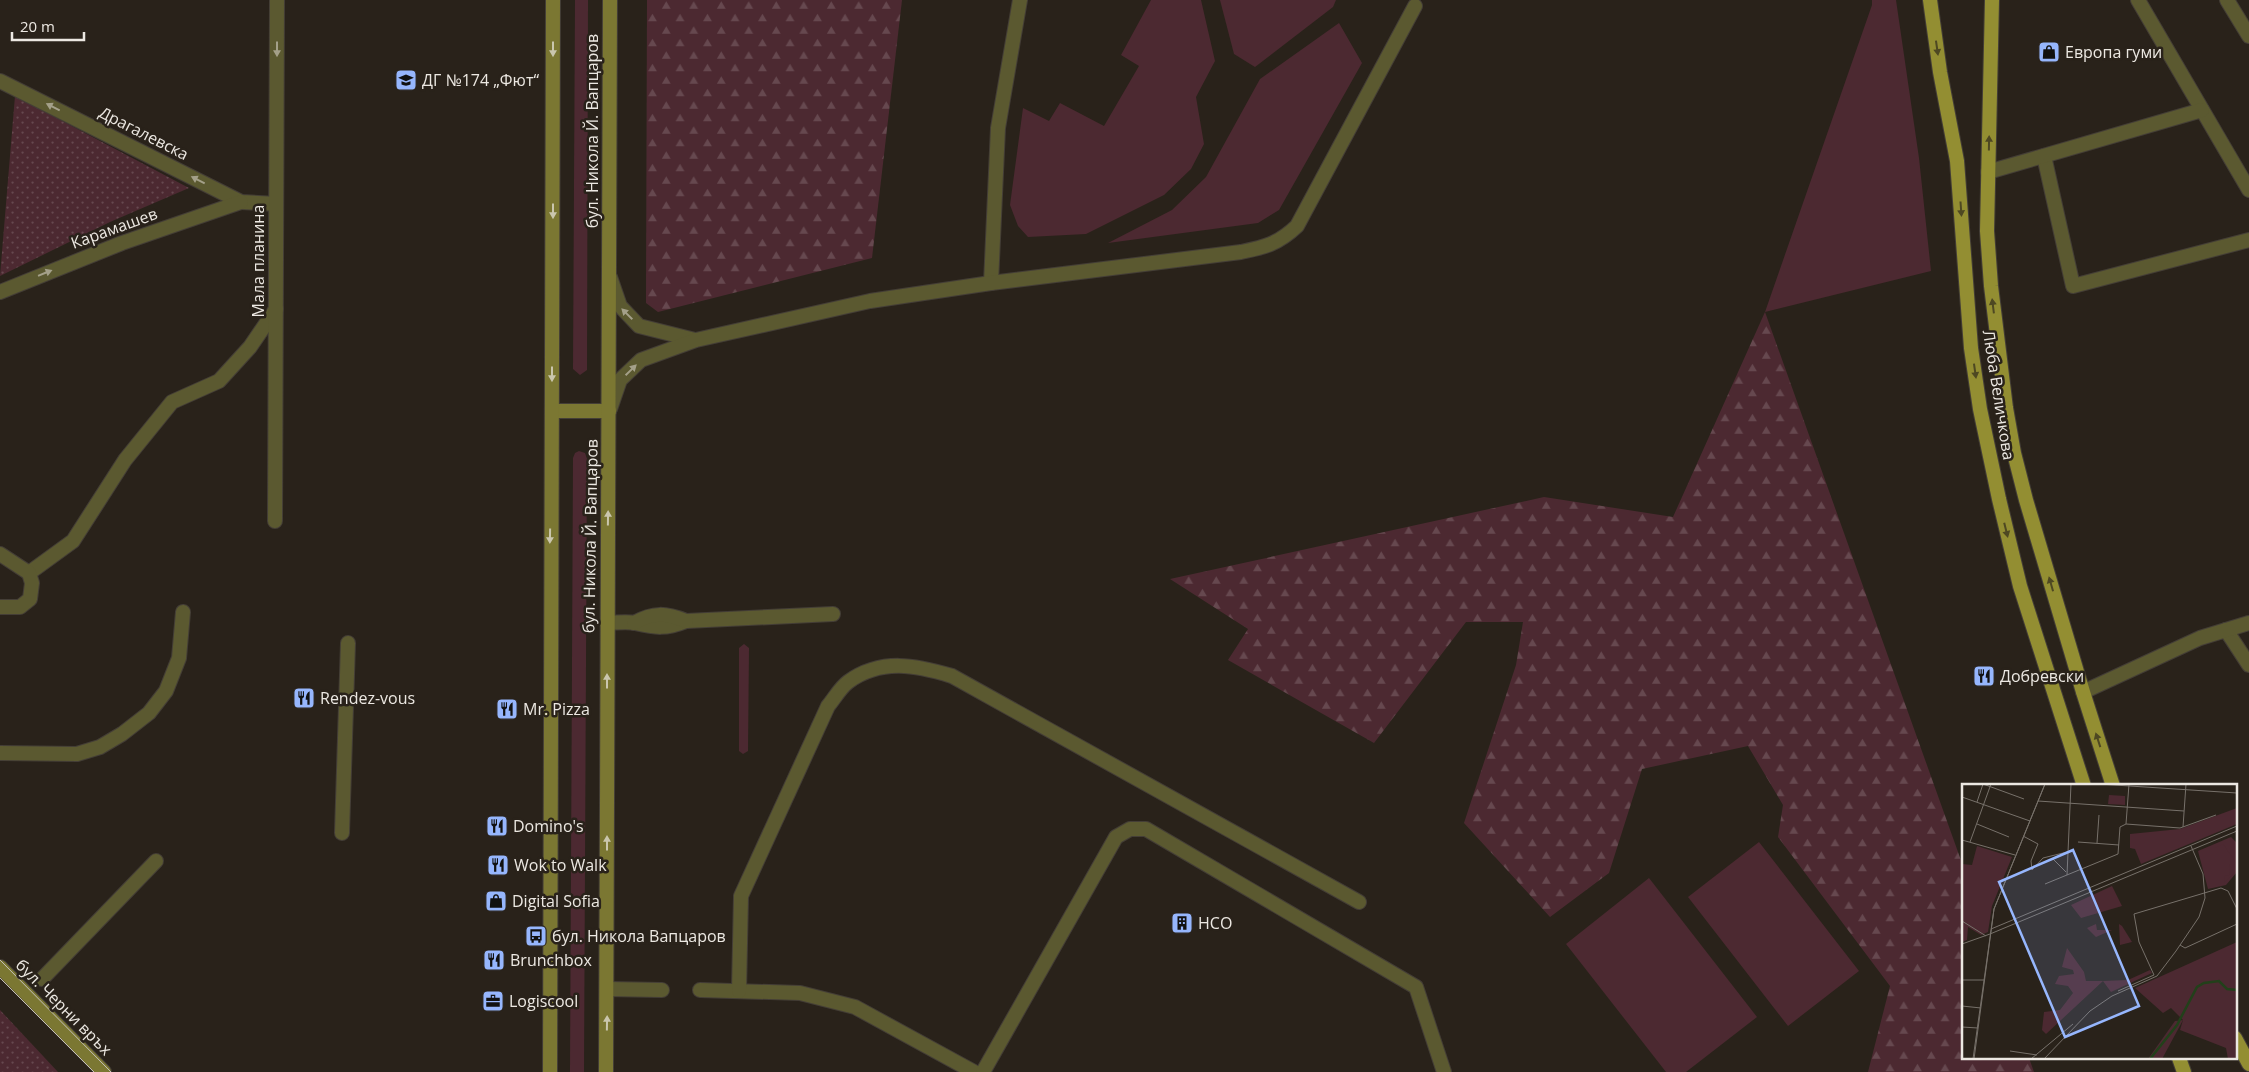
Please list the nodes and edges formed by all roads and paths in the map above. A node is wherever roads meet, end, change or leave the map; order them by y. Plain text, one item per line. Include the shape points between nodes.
1 (277, 0) edge
2 (553, 0) edge
3 (610, 0) edge
4 (1020, 0) edge
5 (1930, 0) edge
6 (1992, 0) edge
7 (2138, 0) edge
8 (2227, 0) edge
9 (1415, 6) dead end
10 (2249, 36) edge
11 (0, 81) edge
12 (2202, 110) junction
13 (2044, 156) junction
14 (1988, 172) junction
15 (2249, 190) edge
16 (241, 202) junction
17 (276, 204) junction
18 (2249, 240) edge
19 (609, 275) junction
20 (991, 283) junction
21 (0, 292) edge
22 (276, 309) junction
23 (696, 340) junction
24 (552, 411) junction
25 (609, 411) junction
26 (275, 521) dead end
27 (0, 554) edge
28 (29, 573) junction
29 (0, 607) edge
30 (183, 612) dead end
31 (833, 614) dead end
32 (606, 623) junction
33 (2249, 623) edge
34 (2226, 630) junction
35 (348, 643) dead end
36 (2249, 665) edge
37 (2083, 692) junction
38 (0, 754) edge
39 (2083, 784) edge
40 (2113, 784) edge
41 (342, 833) dead end
42 (156, 861) dead end
43 (1359, 902) dead end
44 (0, 967) edge
45 (42, 979) dead end
46 (607, 989) junction
47 (662, 990) dead end
48 (700, 990) dead end
49 (739, 991) junction
50 (2236, 1040) edge
51 (2180, 1060) edge
52 (2249, 1064) edge
53 (551, 1067) edge
54 (104, 1072) edge
55 (606, 1072) edge
56 (974, 1072) edge
57 (983, 1072) edge
58 (1444, 1072) edge
59 (2184, 1072) edge

1 -> 17 street, Мала планина
2 -> 24 main road
3 - 19 main road, бул. Никола Й. Вапцаров
4 - 20 street via 998,128
5 -> 39 main road, Люба Величкова via 1957,161 1971,348 1982,418 2020,586
14 -> 6 main road, Люба Величкова
7 - 12 street
8 - 10 street
9 - 20 street via 1297,226 1284,239 1267,247 1241,252
16 -> 11 street, Драгалевска
12 - 13 street
12 - 15 street
13 - 14 street
13 - 18 street via 2073,286
37 -> 14 main road, Люба Величкова via 2014,453 1991,286 1986,231
16 - 17 street, Драгалевска
21 -> 16 street, Карамашев via 122,243
17 - 22 street, Мала планина
23 -> 19 street via 639,326 620,306
19 - 25 main road, бул. Никола Й. Вапцаров
20 - 23 street via 870,301
22 - 26 street, Мала планина
22 - 28 street via 250,347 220,381 172,402 125,460 73,540
25 -> 23 street via 620,380 641,360
24 - 25 main road
24 -> 53 main road
32 -> 25 main road, бул. Никола Й. Вапцаров
27 - 28 street
28 - 29 street via 32,583 30,598 20,607
30 - 38 street via 179,658 166,691 148,713 122,734 100,747 77,754
31 - 32 street via 686,621 671,615 648,615 634,623
46 -> 32 main road, бул. Никола Й. Вапцаров
33 - 34 street
34 - 36 street
34 - 37 street via 2200,638
35 - 41 street
40 -> 37 main road, Люба Величкова
42 - 45 street
43 - 49 street via 952,676 922,667 896,665 874,669 847,683 828,706 741,896
44 - 54 main road, бул. Черни връх
46 - 47 street
55 -> 46 main road, бул. Никола Й. Вапцаров
48 - 49 street
49 - 56 street via 800,993 855,1007
50 - 52 main road
51 - 59 main road
57 - 58 street via 1116,837 1130,829 1146,829 1416,987

